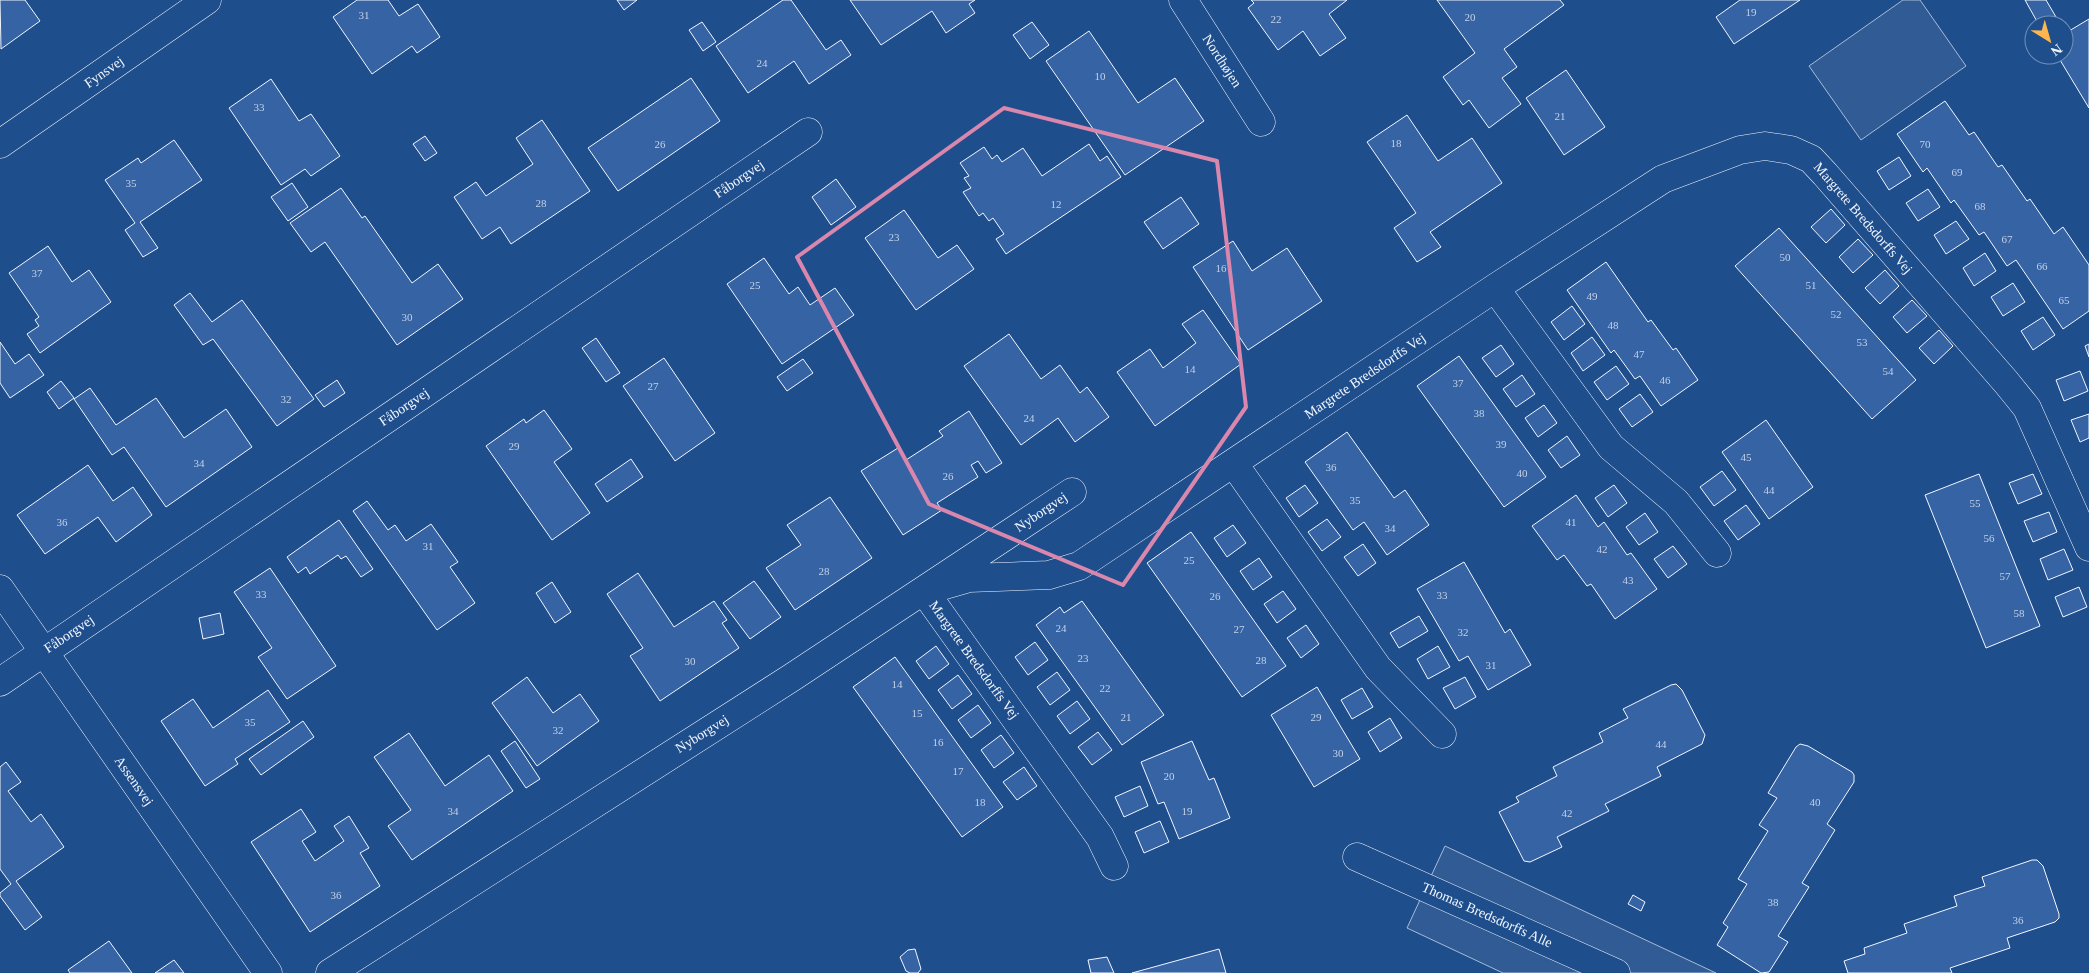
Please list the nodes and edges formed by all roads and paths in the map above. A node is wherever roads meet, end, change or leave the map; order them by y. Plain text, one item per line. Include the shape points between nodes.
1 (207, 0) edge
2 (1183, 0) edge
3 (1261, 122) dead end
4 (808, 132) dead end
5 (0, 144) edge
6 (1496, 288) junction
7 (1234, 464) junction
8 (1072, 492) dead end
9 (2089, 547) edge
10 (1717, 553) dead end
11 (0, 588) edge
12 (924, 591) junction
13 (44, 651) junction
14 (0, 682) edge
15 (1442, 734) dead end
16 (1357, 856) dead end
17 (1114, 866) dead end
18 (268, 973) edge
19 (330, 973) edge
20 (1616, 973) edge

1 - 5 street, Fynsvej
2 - 3 street, Nordhøjen
4 - 13 street, Fåborgvej
6 - 7 street, Margrete Bredsdorffs Vej
6 - 9 street, Margrete Bredsdorffs Vej via 1663,178 1740,150 1765,146 1791,150 1811,159 2027,408
6 - 10 street via 1611,447 1676,502
7 - 12 street, Margrete Bredsdorffs Vej via 1079,566 1049,575 969,578
7 - 15 street via 1378,668
8 - 12 street, Nyborgvej
11 - 13 street, Assensvej
12 - 17 street, Margrete Bredsdorffs Vej via 1100,837
12 - 19 street, Nyborgvej
13 - 14 street, Fåborgvej
13 - 18 street, Assensvej
16 - 20 street, Thomas Bredsdorffs Alle

